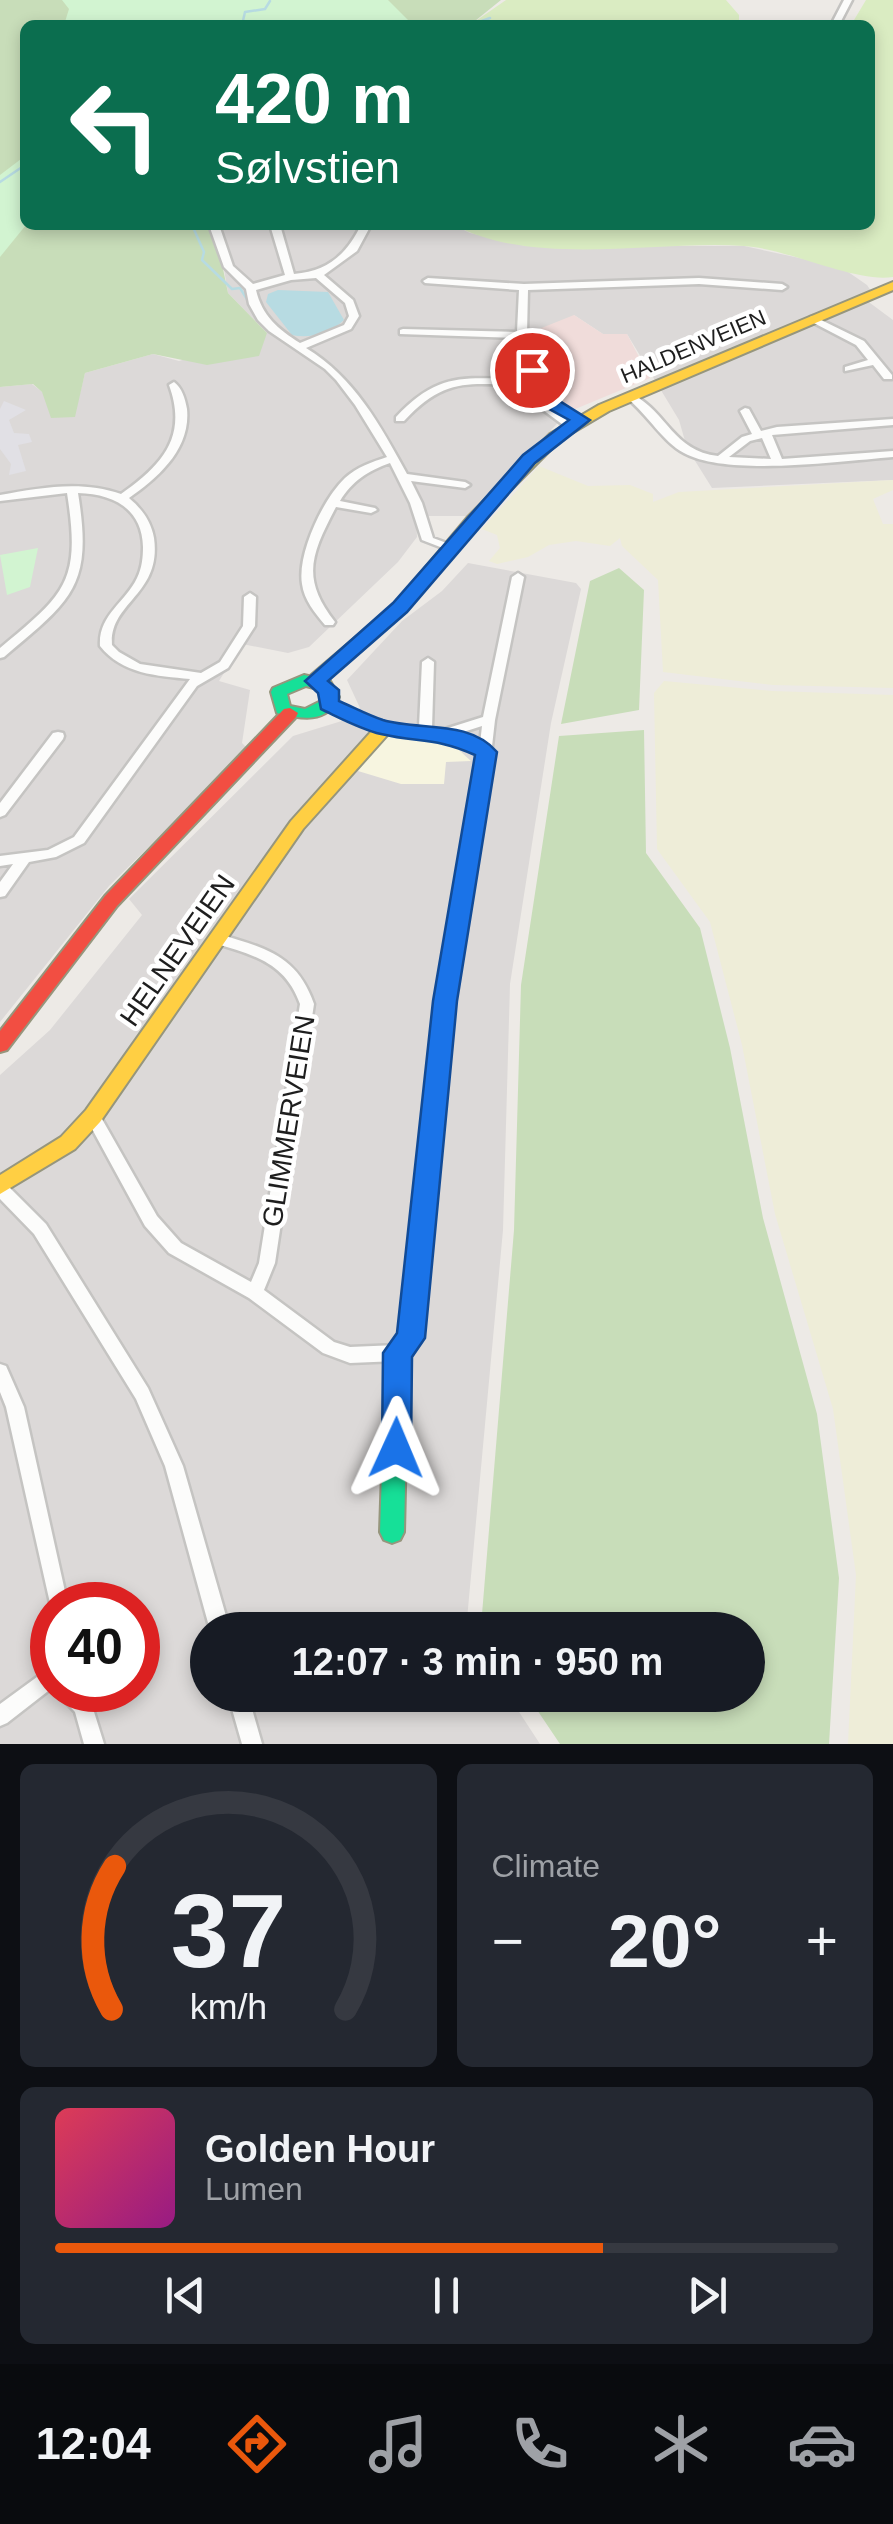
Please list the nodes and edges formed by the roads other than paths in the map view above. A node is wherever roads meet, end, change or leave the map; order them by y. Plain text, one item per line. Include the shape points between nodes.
1 (216, 230) edge
2 (276, 230) edge
3 (364, 230) edge
4 (318, 275) junction
5 (290, 277) junction
6 (428, 281) dead end
7 (777, 284) dead end
8 (893, 286) edge
9 (524, 287) junction
10 (251, 288) junction
11 (813, 319) junction
12 (403, 332) dead end
13 (519, 336) junction
14 (302, 346) junction
15 (875, 361) junction
16 (848, 369) dead end
17 (888, 377) dead end
18 (538, 382) junction
19 (174, 385) dead end
20 (632, 397) junction
21 (548, 401) joint
22 (745, 411) dead end
23 (400, 419) dead end
24 (893, 422) edge
25 (576, 423) junction
26 (762, 434) junction
27 (893, 454) edge
28 (390, 460) junction
29 (720, 460) junction
30 (778, 463) junction
31 (400, 476) junction
32 (465, 485) dead end
33 (72, 490) junction
34 (0, 498) edge
35 (121, 500) junction
36 (334, 503) junction
37 (371, 510) dead end
38 (448, 548) junction
39 (518, 577) dead end
40 (250, 597) dead end
41 (329, 622) dead end
42 (0, 654) edge
43 (428, 662) dead end
44 (201, 677) junction
45 (315, 681) junction
46 (328, 704) junction
47 (290, 713) junction
48 (489, 720) junction
49 (384, 728) junction
50 (425, 731) junction
51 (445, 733) junction
52 (58, 736) dead end
53 (486, 752) junction
54 (0, 812) edge
55 (25, 857) junction
56 (0, 860) edge
57 (0, 892) edge
58 (220, 939) junction
59 (0, 1044) edge
60 (92, 1116) junction
61 (0, 1187) edge
62 (256, 1294) junction
63 (398, 1353) junction
64 (0, 1372) edge
65 (392, 1532) dead end
66 (55, 1582) edge
67 (215, 1612) edge
68 (30, 1693) edge
69 (85, 1712) edge
70 (243, 1712) edge
71 (0, 1716) edge
72 (94, 1744) edge
73 (252, 1744) edge

1 - 10 street via 228,267
2 - 5 street
3 - 4 street via 354,249
4 - 5 street
4 - 14 street via 350,302 354,316 348,327
5 - 10 street
6 - 9 street
7 - 9 street
8 - 11 main road, HALDENVEIEN
9 - 13 street
10 - 14 street via 276,334
11 - 15 street via 860,343
11 - 20 main road, HALDENVEIEN
12 - 13 street
13 - 18 street
14 - 28 street via 341,379
15 - 16 street
15 - 17 street
18 - 21 street
18 - 23 street via 432,386
19 - 35 street via 184,426 177,445 164,465
20 - 25 main road, HALDENVEIEN
20 - 29 street via 690,456
21 - 25 street via 553,415
22 - 26 street
24 - 26 street
25 - 38 main road, HALDENVEIEN via 529,459
26 - 29 street
26 - 30 street
27 - 30 street
28 - 31 street
28 - 36 street via 354,477
29 - 30 street
31 - 32 street
31 - 38 street via 428,540
33 - 34 street
33 - 35 street
33 - 42 street via 80,552 72,583 50,614
35 - 44 street via 143,520 149,554 140,583 107,624 106,646 126,664
36 - 37 street
36 - 41 street via 306,577
38 - 45 main road, HALDENVEIEN via 400,607
39 - 48 street
40 - 44 street via 245,634 220,670
43 - 50 street
44 - 55 street via 78,840 61,851
45 - 46 main road via 329,690
45 - 47 main road via 293,682 279,692 278,704
46 - 47 main road via 307,715
46 - 49 street
47 - 59 main road via 111,902
48 - 51 street
48 - 53 street
49 - 50 street
49 - 58 main road, HELNEVEIEN via 297,825
50 - 51 street
51 - 53 street
52 - 54 street
53 - 63 main road via 445,1001 411,1338
55 - 56 street
55 - 57 street
58 - 60 main road, HELNEVEIEN
58 - 62 street, GLIMMERVEIEN via 288,966 307,1004 267,1263
60 - 61 main road, HELNEVEIEN via 68,1142
60 - 62 street via 152,1221 176,1248
61 - 67 street via 40,1229 142,1394 174,1466
62 - 63 street via 329,1348 350,1355
63 - 65 main road
64 - 66 street via 15,1407
68 - 71 street
69 - 72 street
70 - 73 street

